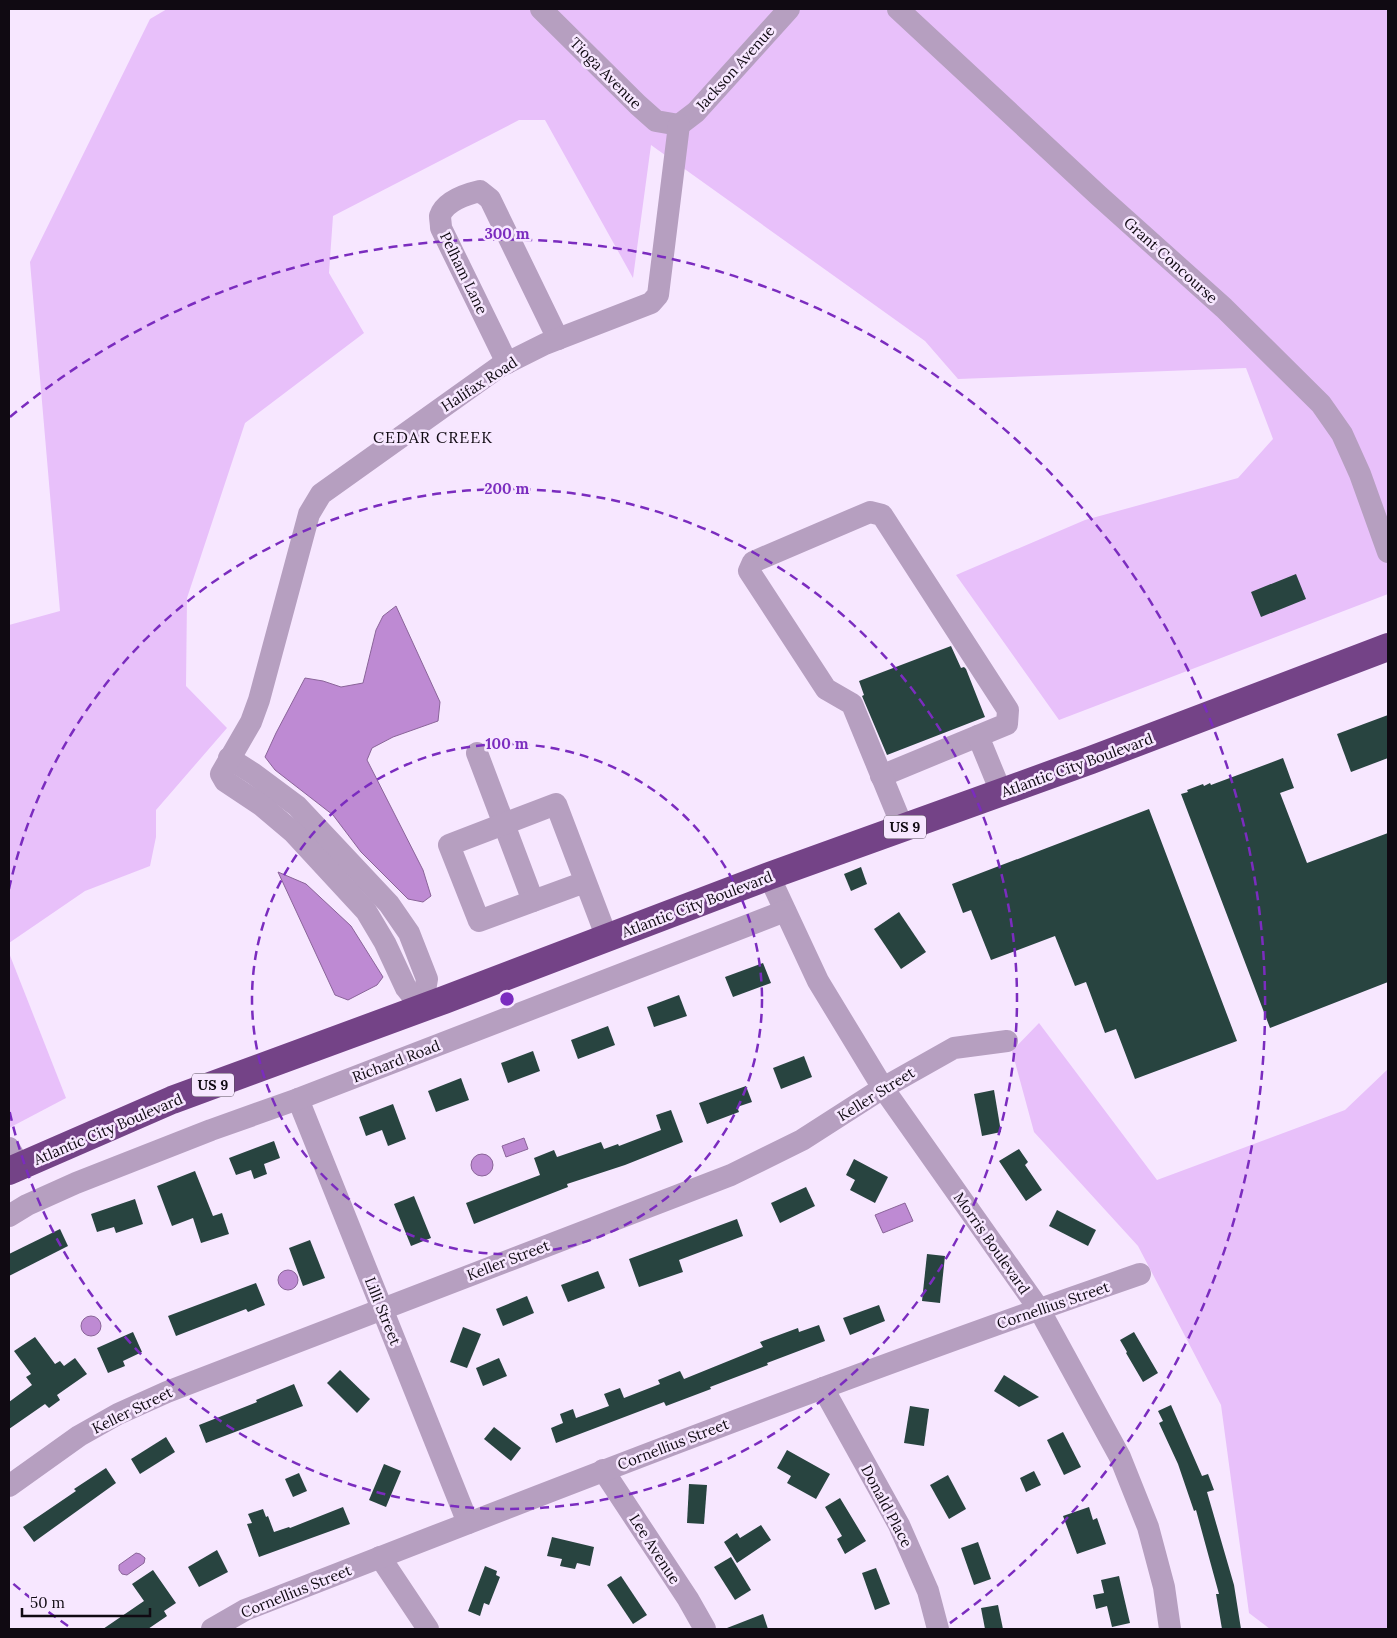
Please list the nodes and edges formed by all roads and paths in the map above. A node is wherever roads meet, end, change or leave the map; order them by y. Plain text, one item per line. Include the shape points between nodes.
1 (541, 9) edge
2 (789, 9) edge
3 (898, 9) edge
4 (679, 125) junction
5 (558, 340) junction
6 (507, 363) junction
7 (1388, 552) edge
8 (1388, 647) edge
9 (978, 736) junction
10 (477, 753) dead end
11 (881, 776) junction
12 (1001, 792) junction
13 (503, 824) junction
14 (903, 828) junction
15 (769, 876) junction
16 (586, 882) junction
17 (533, 901) junction
18 (785, 911) junction
19 (607, 938) junction
20 (422, 1008) junction
21 (1008, 1041) dead end
22 (883, 1088) junction
23 (298, 1099) junction
24 (13, 1162) edge
25 (9, 1216) edge
26 (1140, 1274) dead end
27 (382, 1308) junction
28 (1039, 1309) junction
29 (822, 1388) junction
30 (603, 1470) junction
31 (9, 1486) edge
32 (468, 1523) junction
33 (380, 1557) junction
34 (212, 1629) edge
35 (428, 1629) edge
36 (705, 1629) edge
37 (938, 1629) edge
38 (1170, 1629) edge

1 - 4 street, Tioga Avenue via 656,121
2 - 4 street, Jackson Avenue via 696,112
3 - 7 street, Grant Concourse via 1224,308 1321,404 1342,434
4 - 5 street, Halifax Road via 658,295 651,303
5 - 6 street, Halifax Road
5 - 6 street, Pelham Lane via 490,199 480,191 466,194 447,206 440,216 441,228
6 - 20 street, Halifax Road via 334,484 315,503 309,514 251,722 253,747 236,771 297,806 402,920 427,979
8 - 12 highway, Atlantic City Boulevard / US 9
9 - 11 street
9 - 11 street via 1007,724 1008,710 882,515 870,512 753,562 749,570 826,689 852,704
9 - 12 street
10 - 13 street
11 - 14 street
12 - 14 highway, Atlantic City Boulevard / US 9
13 - 16 street via 556,804
13 - 17 street
13 - 17 street via 449,845 452,853 479,921
14 - 15 highway, Atlantic City Boulevard / US 9
15 - 18 street, Morris Boulevard
15 - 19 highway, Atlantic City Boulevard / US 9
16 - 17 street
16 - 19 street
18 - 22 street, Morris Boulevard via 818,981
18 - 23 street, Richard Road
19 - 20 highway, Atlantic City Boulevard / US 9
20 - 24 highway, Atlantic City Boulevard / US 9
21 - 22 street, Keller Street via 954,1048
22 - 27 street, Keller Street via 802,1140 731,1175
22 - 28 street, Morris Boulevard
23 - 25 street, Richard Road via 76,1182
23 - 27 street, Lilli Street
26 - 28 street, Cornellius Street
27 - 31 street, Keller Street via 118,1414 79,1436
27 - 32 street, Lilli Street
28 - 29 street, Cornellius Street
28 - 38 street, Morris Boulevard via 1120,1456 1148,1527 1164,1587
29 - 30 street, Cornellius Street
29 - 37 street, Donald Place via 899,1525 928,1591
30 - 32 street, Cornellius Street
30 - 36 street, Lee Avenue
32 - 33 street, Cornellius Street
33 - 34 street, Cornellius Street via 245,1610
33 - 35 street

